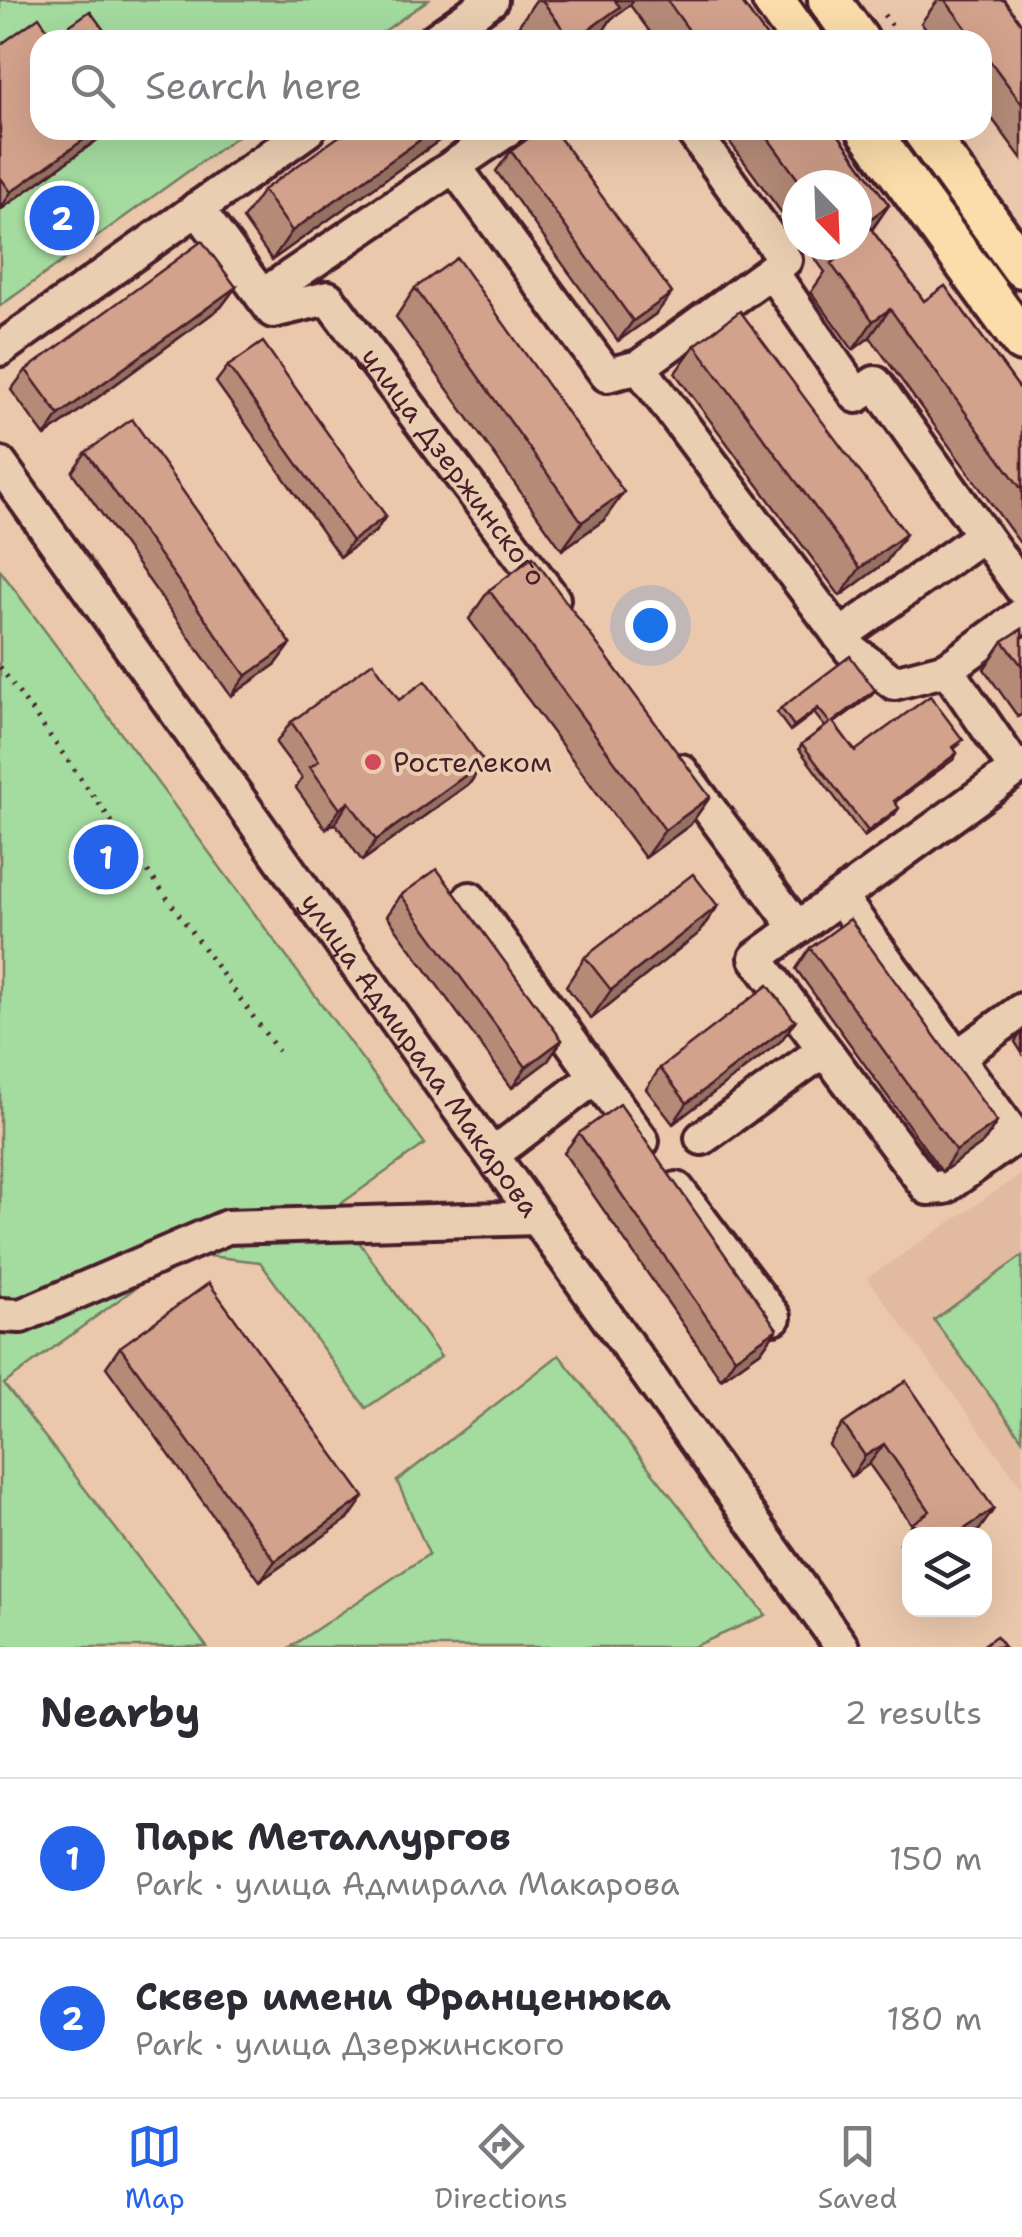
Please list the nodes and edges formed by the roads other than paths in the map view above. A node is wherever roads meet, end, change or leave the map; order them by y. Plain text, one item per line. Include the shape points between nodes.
1 (773, 0) edge
2 (829, 0) edge
3 (482, 19) edge
4 (870, 27) edge
5 (457, 30) edge
6 (795, 30) edge
7 (294, 140) edge
8 (492, 140) edge
9 (699, 140) edge
10 (875, 140) edge
11 (930, 140) edge
12 (454, 166) junction
13 (198, 208) junction
14 (1022, 267) edge
15 (771, 271) junction
16 (262, 296) junction
17 (1022, 341) edge
18 (0, 349) edge
19 (639, 368) junction
20 (0, 464) edge
21 (983, 534) junction
22 (1022, 589) edge
23 (1022, 615) edge
24 (574, 628) edge
25 (840, 636) junction
26 (947, 669) junction
27 (656, 738) edge
28 (1019, 767) edge
29 (840, 897) junction
30 (470, 900) dead end
31 (798, 928) junction
32 (1022, 1010) edge
33 (824, 1050) junction
34 (957, 1057) junction
35 (594, 1078) junction
36 (1018, 1134) edge
37 (702, 1138) dead end
38 (492, 1155) junction
39 (537, 1218) junction
40 (0, 1314) edge
41 (774, 1317) edge
42 (842, 1647) edge

1 - 6 main road
2 - 4 main road
3 - 5 street
7 - 13 street
8 - 12 street
9 - 15 street via 785,260
10 - 17 main road
11 - 14 main road
12 - 16 street
12 - 19 street via 607,376
13 - 16 street
13 - 18 street
15 - 19 street
15 - 21 street via 857,396 875,384
16 - 24 street, улица Дзержинского via 273,311 328,298
19 - 25 street
20 - 38 street, улица Адмирала Макарова
21 - 22 street
21 - 25 street
23 - 26 street
25 - 26 street via 894,683
26 - 28 street
27 - 31 street
28 - 29 street
29 - 31 street
29 - 34 street
30 - 35 street
31 - 33 street via 756,958
32 - 34 street
33 - 36 street via 928,1188 945,1187
33 - 37 street
34 - 36 street
35 - 38 street
35 - 41 street
38 - 39 street, улица Адмирала Макарова
39 - 40 street via 227,1228 21,1316
39 - 42 street, улица Адмирала Макарова

